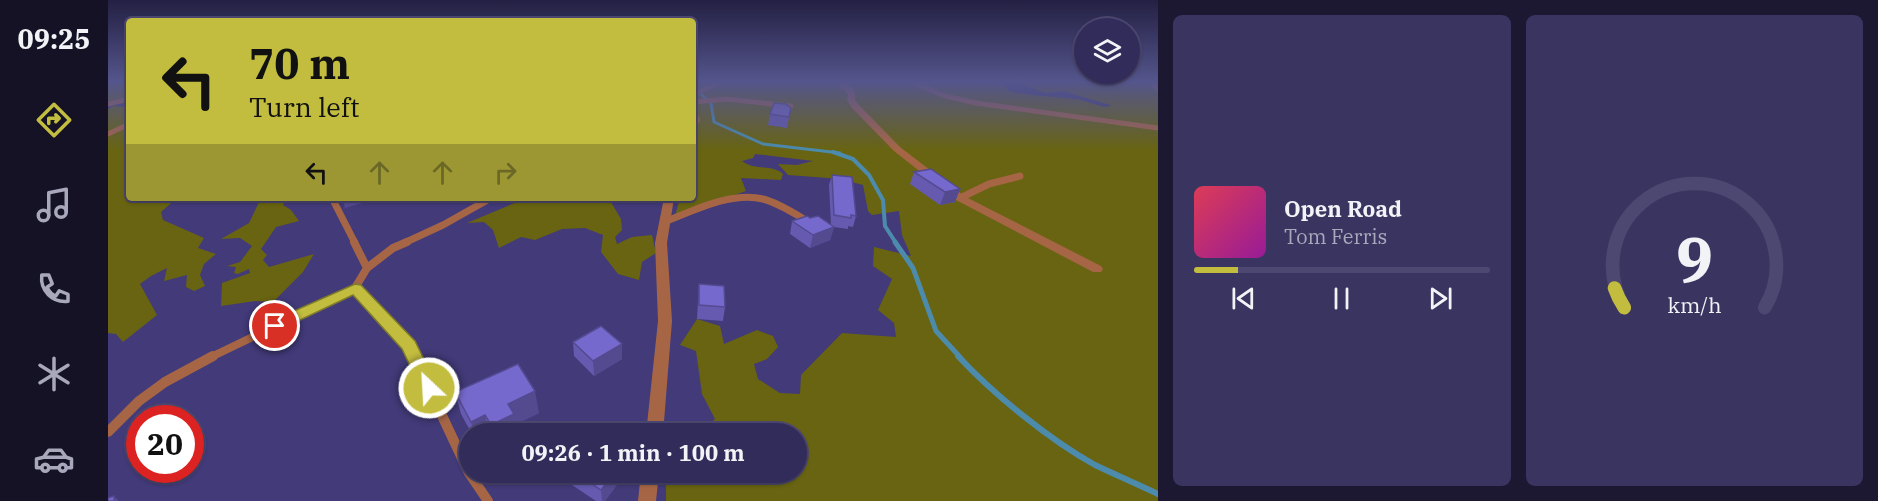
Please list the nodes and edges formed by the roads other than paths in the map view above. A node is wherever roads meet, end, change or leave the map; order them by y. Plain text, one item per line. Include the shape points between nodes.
1 (783, 104) edge
2 (854, 104) edge
3 (986, 104) edge
4 (791, 105) edge
5 (126, 125) edge
6 (1158, 128) edge
7 (108, 134) edge
8 (1020, 176) dead end
9 (960, 198) junction
10 (334, 201) edge
11 (486, 201) edge
12 (668, 201) edge
13 (664, 222) junction
14 (813, 224) edge
15 (367, 268) junction
16 (1096, 269) dead end
17 (355, 288) junction
18 (655, 423) edge
19 (108, 432) edge
20 (649, 483) edge
21 (488, 501) edge
22 (647, 501) edge

1 - 4 lane
2 - 9 street via 897,149
3 - 6 lane
5 - 7 lane
8 - 9 lane via 988,184
9 - 16 street
10 - 15 lane
11 - 15 lane via 393,248
12 - 13 street
13 - 14 lane via 753,197 776,204
13 - 18 street via 661,243 665,321
15 - 17 lane
17 - 19 lane via 235,344 165,382
17 - 21 lane via 409,345 469,473
20 - 22 street

